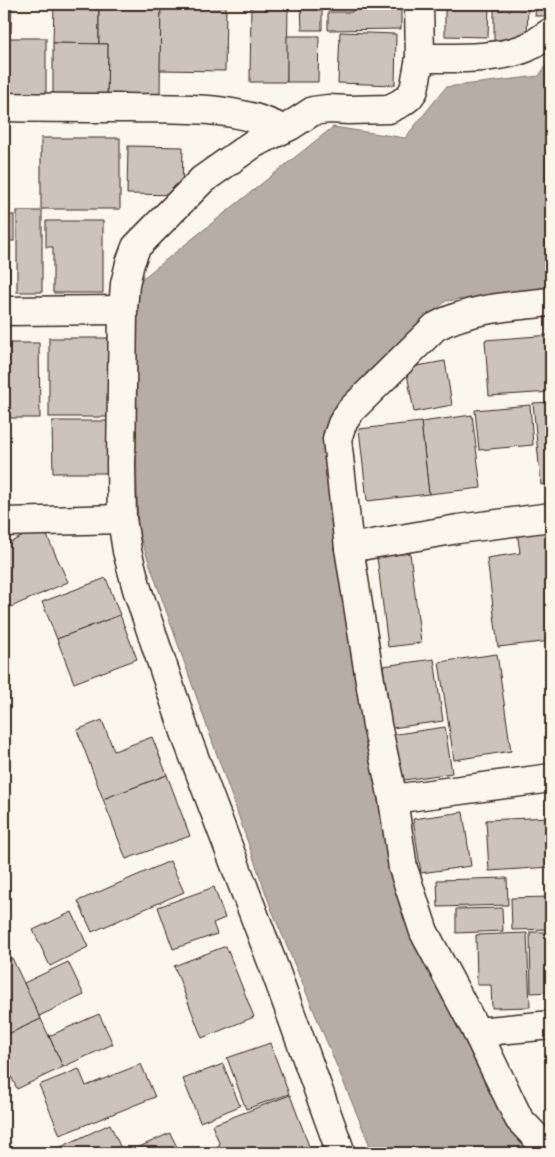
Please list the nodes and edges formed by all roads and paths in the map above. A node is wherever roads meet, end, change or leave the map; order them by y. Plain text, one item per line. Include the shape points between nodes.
1 (419, 4) edge
2 (551, 32) edge
3 (420, 58) junction
4 (4, 107) edge
5 (282, 128) junction
6 (551, 302) edge
7 (123, 310) junction
8 (4, 311) edge
9 (551, 517) edge
10 (122, 519) junction
11 (4, 522) edge
12 (348, 548) junction
13 (551, 778) edge
14 (393, 799) junction
15 (551, 1025) edge
16 (477, 1032) junction
17 (341, 1153) edge
18 (551, 1153) edge

1 - 3 street
2 - 3 street via 528,47 498,55
3 - 5 street via 414,90 396,106 375,110 319,110
4 - 5 street via 194,109 246,115
5 - 7 street via 202,180 136,247 127,277
6 - 12 street via 482,310 445,321 435,327 351,410 337,439
7 - 8 street
7 - 10 street
9 - 12 street
10 - 11 street
10 - 17 street via 137,589 188,741
12 - 14 street via 377,725
13 - 14 street
14 - 16 street via 403,868 424,932
15 - 16 street
16 - 18 street via 519,1119

